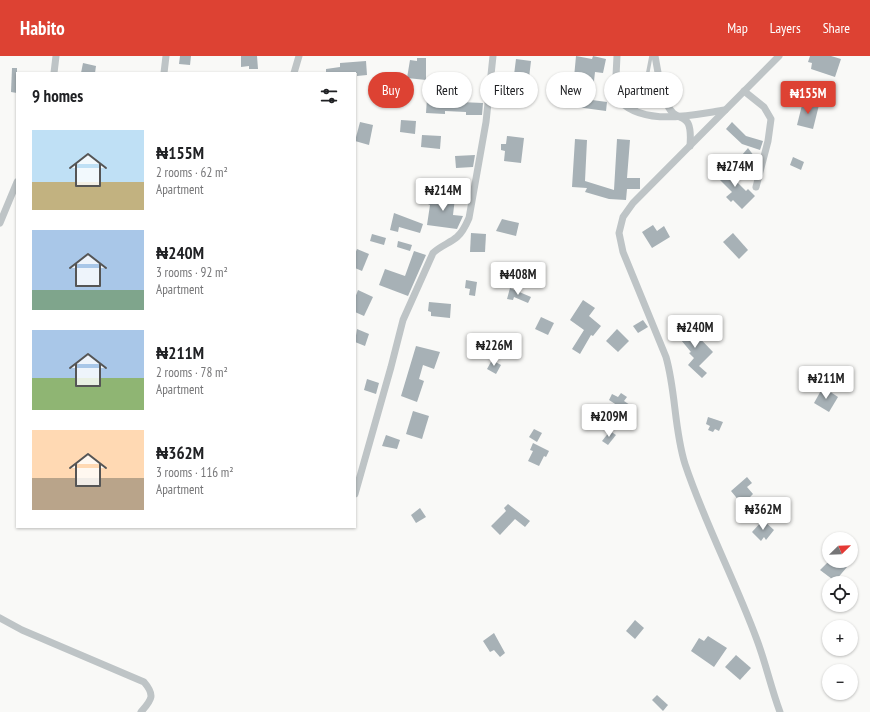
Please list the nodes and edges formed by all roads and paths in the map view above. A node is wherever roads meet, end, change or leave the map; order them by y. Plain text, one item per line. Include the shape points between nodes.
1 (56, 56) edge
2 (166, 56) edge
3 (299, 56) edge
4 (493, 56) edge
5 (617, 56) edge
6 (651, 56) edge
7 (654, 56) edge
8 (779, 56) edge
9 (54, 72) edge
10 (164, 72) edge
11 (294, 72) edge
12 (744, 91) junction
13 (725, 110) junction
14 (634, 111) junction
15 (678, 116) junction
16 (690, 146) junction
17 (16, 184) edge
18 (756, 187) dead end
19 (0, 223) edge
20 (356, 490) edge
21 (0, 618) edge
22 (141, 712) edge
23 (780, 712) edge

1 - 9 street
2 - 10 street
3 - 11 street
4 - 20 street via 486,122 469,218 457,237 433,253 403,320
5 - 14 street via 614,96
6 - 14 lane via 643,97
7 - 15 street via 666,102 670,111
8 - 12 street
12 - 13 street
12 - 18 street via 764,107 771,119
13 - 15 street
13 - 16 street
14 - 15 street via 649,116
15 - 16 street via 690,125
16 - 23 street via 633,203 623,217 619,233 623,252 671,372 677,431 685,462 757,640
17 - 19 street
21 - 22 street via 22,630 144,682 150,689 151,701

